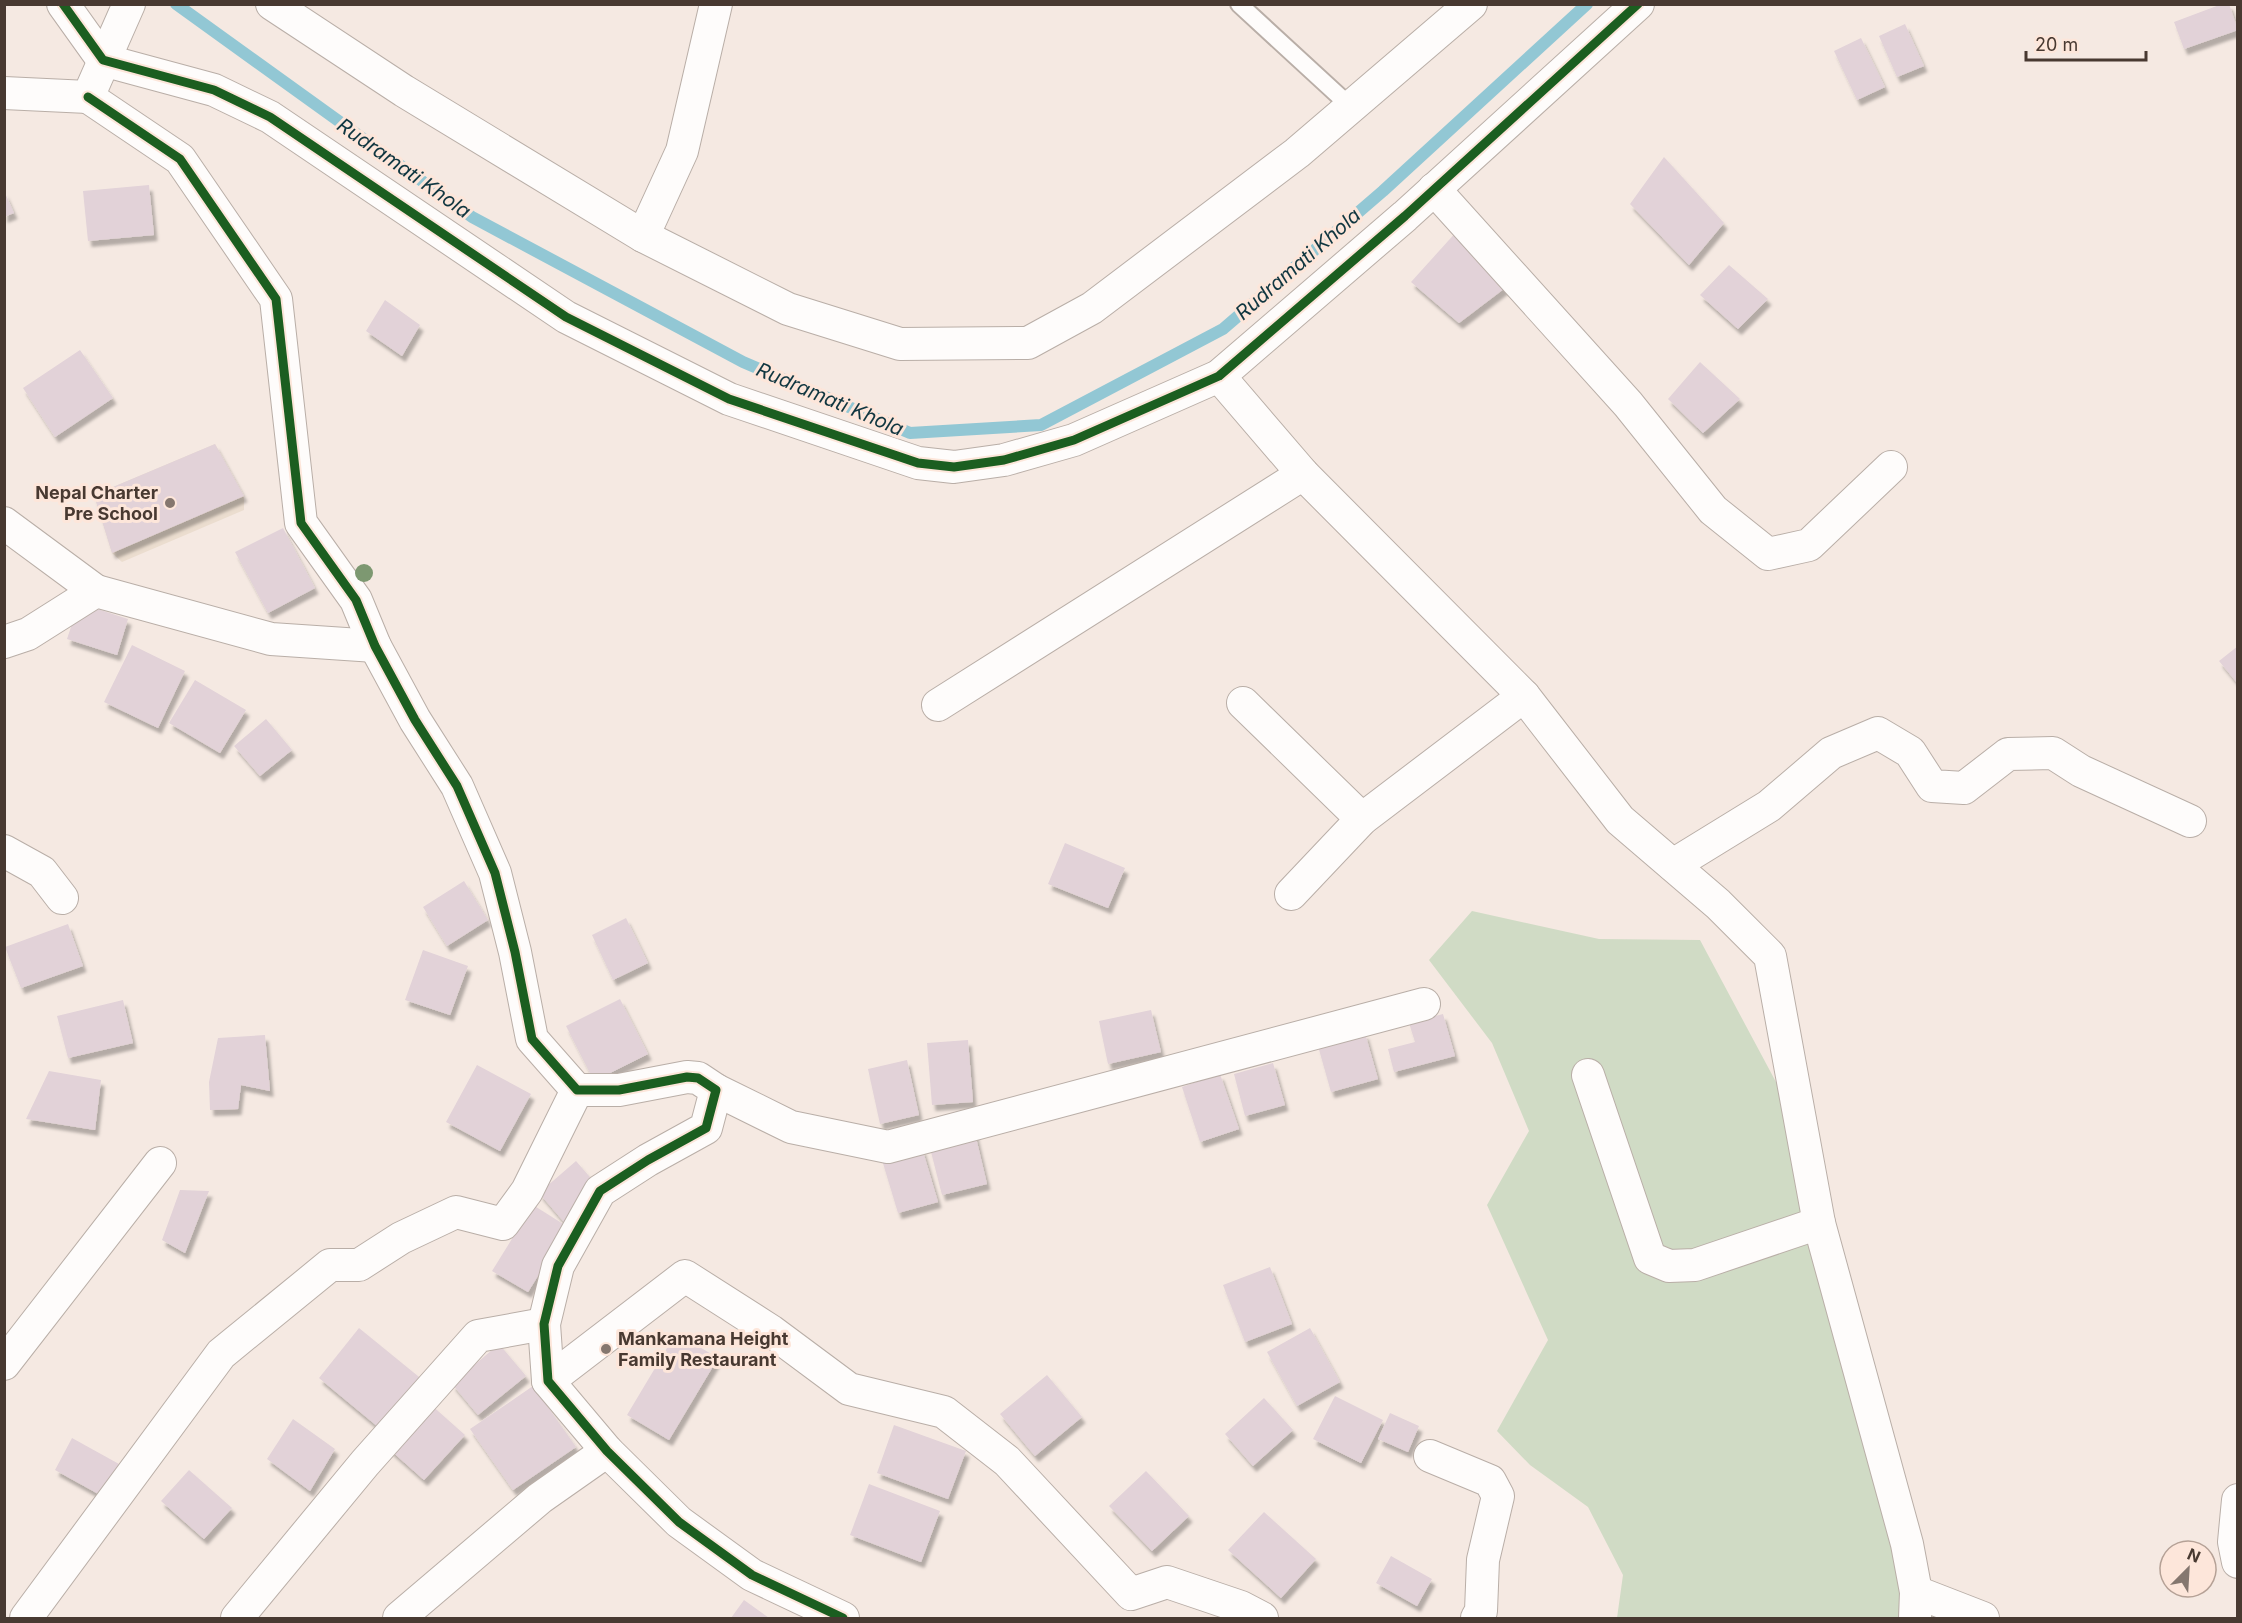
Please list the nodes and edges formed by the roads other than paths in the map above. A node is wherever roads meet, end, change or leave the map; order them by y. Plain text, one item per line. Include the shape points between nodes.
1 (63, 4) edge
2 (272, 4) edge
3 (716, 4) edge
4 (1239, 4) edge
5 (1471, 4) edge
6 (1638, 4) edge
7 (123, 16) edge
8 (103, 60) junction
9 (4, 93) edge
10 (88, 97) junction
11 (1351, 107) junction
12 (1434, 189) junction
13 (643, 236) junction
14 (1219, 376) junction
15 (1891, 467) dead end
16 (1303, 474) junction
17 (4, 523) edge
18 (96, 591) junction
19 (4, 642) edge
20 (375, 645) junction
21 (1524, 696) junction
22 (1243, 703) dead end
23 (938, 705) dead end
24 (1362, 819) junction
25 (2190, 821) dead end
26 (4, 852) edge
27 (1673, 865) junction
28 (1291, 894) dead end
29 (62, 898) dead end
30 (1424, 1004) dead end
31 (1588, 1075) dead end
32 (577, 1090) junction
33 (716, 1090) junction
34 (160, 1163) dead end
35 (1819, 1223) junction
36 (544, 1324) junction
37 (4, 1364) edge
38 (548, 1381) junction
39 (607, 1451) junction
40 (1430, 1456) dead end
41 (2238, 1500) edge
42 (2236, 1549) edge
43 (1915, 1605) edge
44 (1129, 1606) edge
45 (26, 1618) edge
46 (237, 1618) edge
47 (399, 1618) edge
48 (843, 1618) edge
49 (1262, 1618) edge
50 (1477, 1618) edge
51 (1983, 1618) edge

1 - 8 street
2 - 13 street via 404,91
3 - 13 street via 682,151
4 - 11 lane
5 - 11 street
6 - 12 street
7 - 8 street
8 - 10 street
8 - 14 street via 214,90 270,117 566,317 729,399 918,463 954,467 1004,460 1064,443
9 - 10 street
10 - 20 street via 180,159 276,299 301,523 356,600
11 - 13 street via 1297,153 1092,308 1028,343 900,344 788,309
12 - 14 street
12 - 15 street via 1628,404 1713,510 1768,554 1809,545
14 - 16 street
16 - 21 street
16 - 23 street
17 - 18 street
18 - 19 street via 28,634
18 - 20 street via 271,639
20 - 32 street via 415,720 457,786 495,873 532,1039
21 - 24 street
21 - 27 street via 1620,820
22 - 24 street
24 - 28 street
25 - 27 street via 2081,771 2053,753 2008,754 1964,788 1932,786 1910,752 1878,733 1831,753 1769,806
26 - 29 street via 42,872
27 - 35 street via 1770,956
30 - 33 street via 888,1147 791,1127
31 - 35 street via 1650,1258 1670,1266 1695,1264
32 - 33 street via 619,1090 687,1077 698,1078
32 - 45 street via 527,1191 503,1224 456,1212 401,1238 359,1265 330,1265 221,1354
33 - 36 street via 706,1128 600,1191 558,1266
34 - 37 street
35 - 43 street via 1907,1544
36 - 38 street
36 - 46 street via 478,1336 365,1463
38 - 39 street
38 - 44 street via 685,1276 771,1331 849,1389 944,1412 1007,1461
39 - 47 street via 540,1498
39 - 48 street via 680,1522 752,1575
40 - 50 street via 1490,1481 1498,1496 1483,1560 1481,1611
41 - 42 street
43 - 51 street
44 - 49 street via 1167,1582

